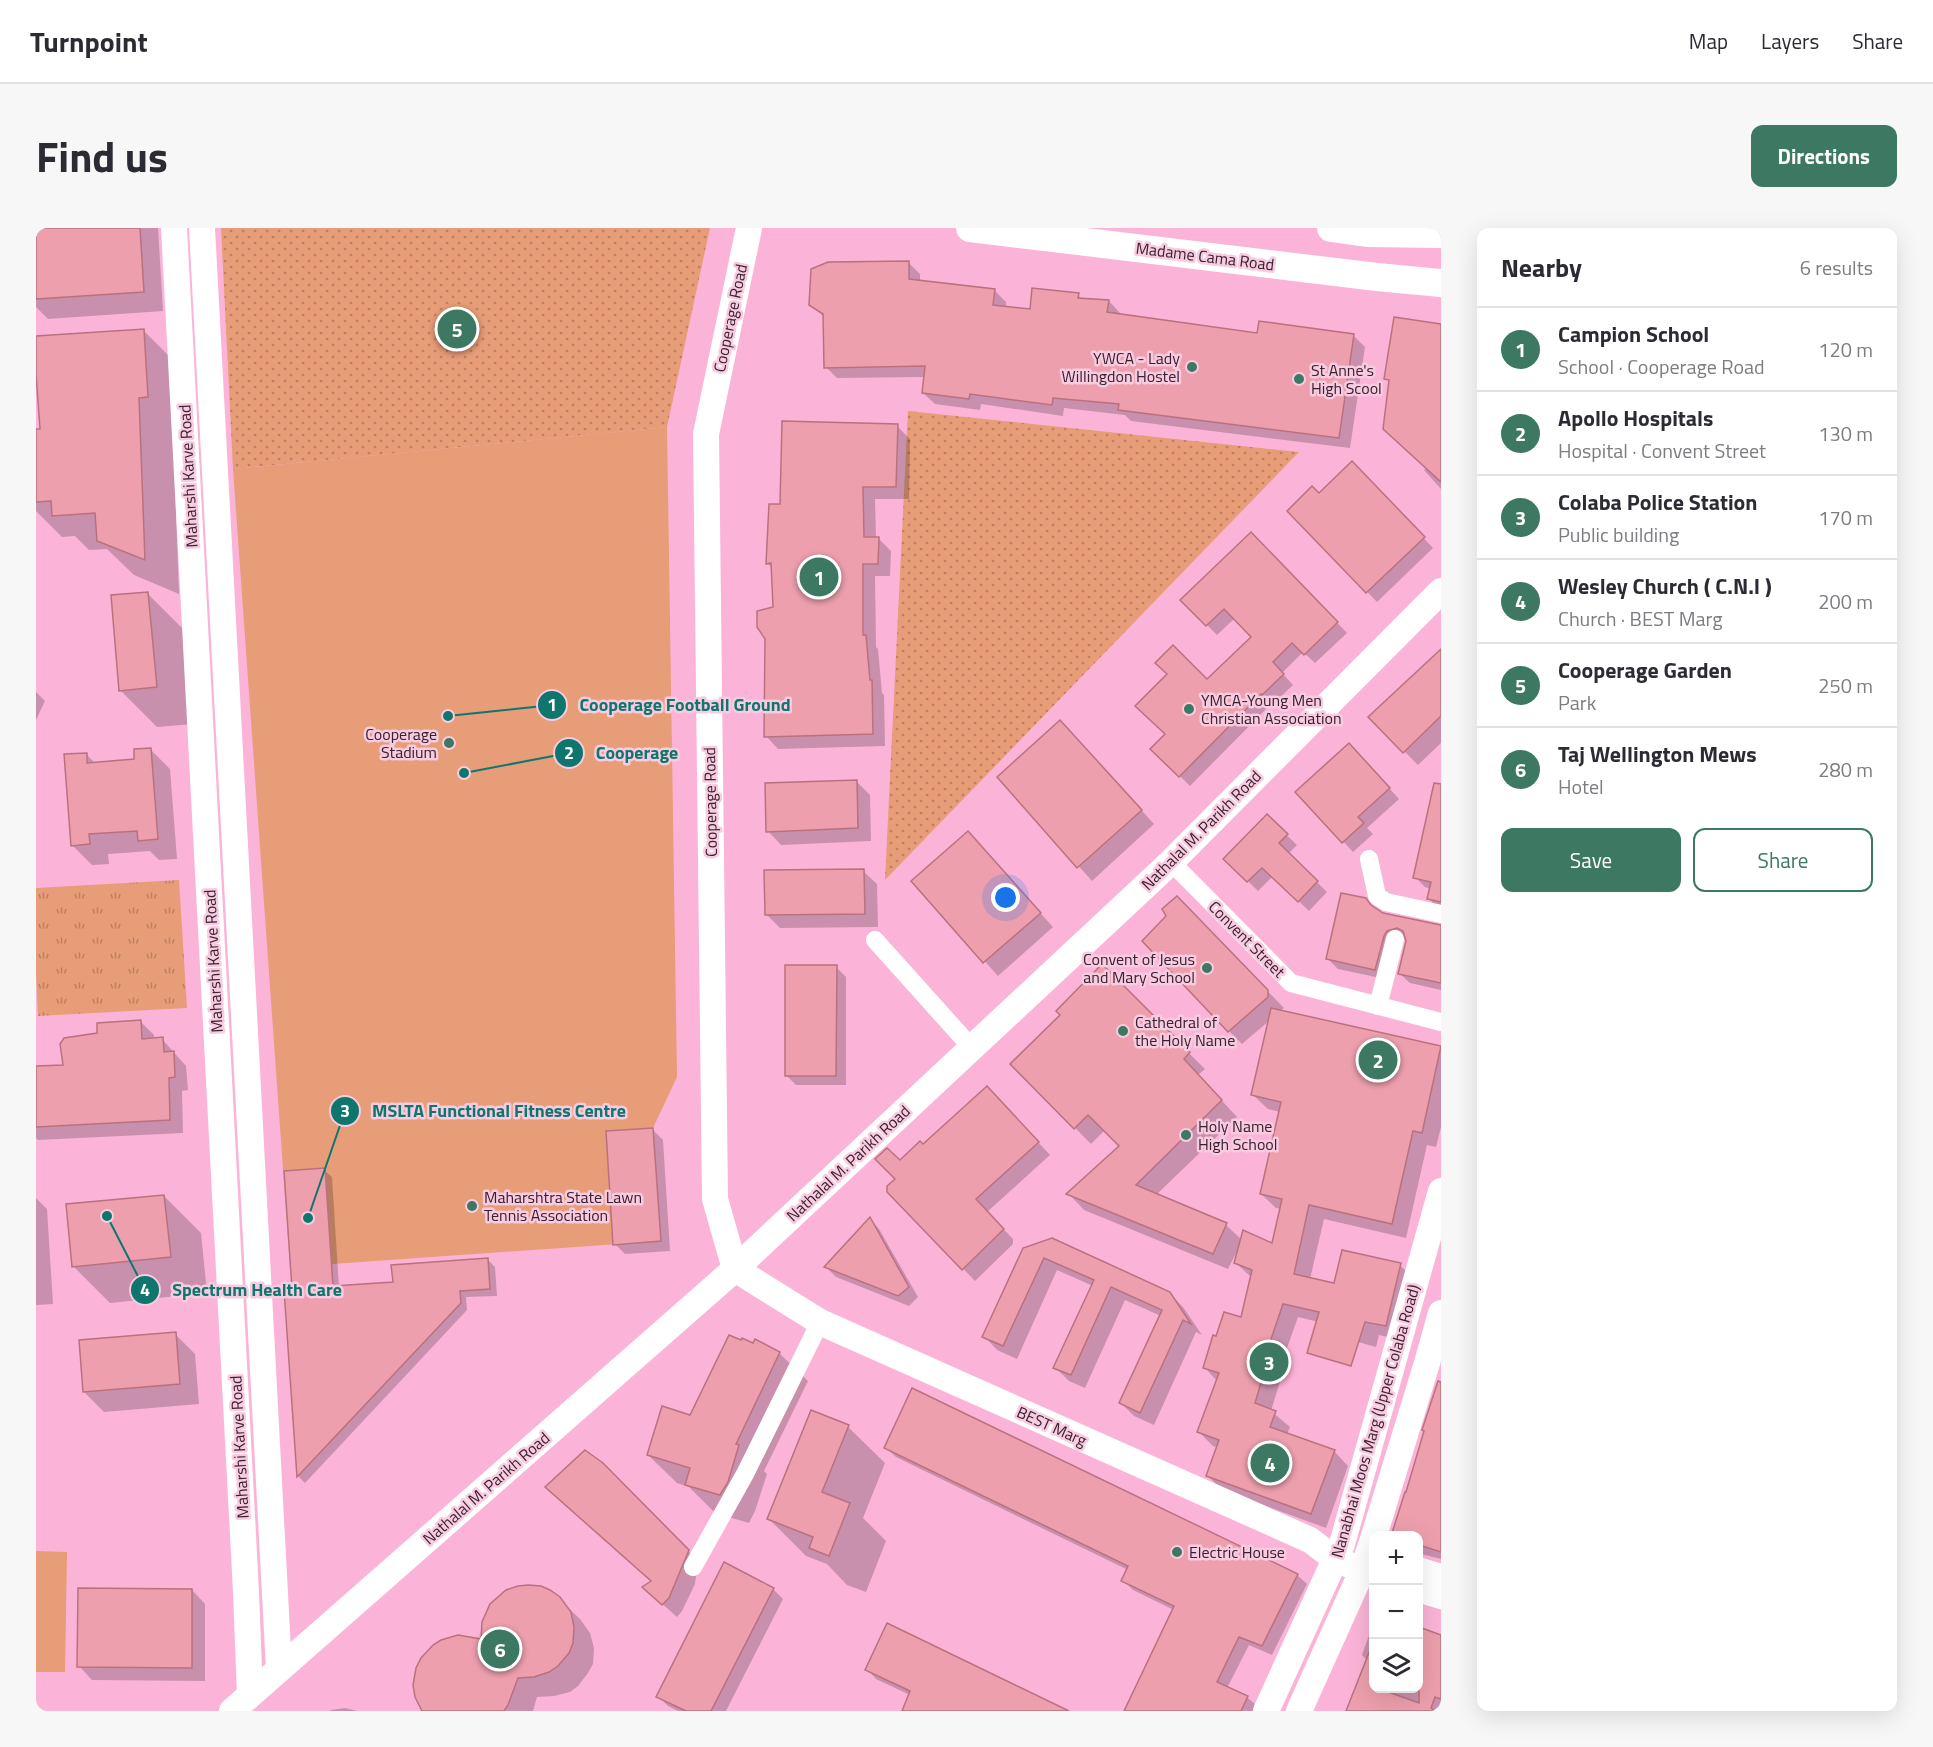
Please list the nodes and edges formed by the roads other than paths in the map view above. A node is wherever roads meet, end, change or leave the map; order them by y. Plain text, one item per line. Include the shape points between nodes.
1 (174, 228) edge
2 (202, 228) edge
3 (749, 228) edge
4 (970, 228) edge
5 (1331, 228) edge
6 (1369, 230) edge
7 (1441, 234) edge
8 (1441, 283) edge
9 (1441, 591) edge
10 (1370, 859) dead end
11 (1171, 862) junction
12 (1441, 914) edge
13 (1395, 939) dead end
14 (875, 940) dead end
15 (1378, 1006) junction
16 (1441, 1022) edge
17 (971, 1047) junction
18 (1441, 1191) edge
19 (735, 1269) junction
20 (1441, 1312) edge
21 (820, 1322) junction
22 (1434, 1365) edge
23 (1379, 1531) edge
24 (1339, 1552) junction
25 (1369, 1554) edge
26 (1369, 1558) edge
27 (693, 1567) dead end
28 (1423, 1571) edge
29 (1441, 1577) edge
30 (1423, 1590) edge
31 (1441, 1596) edge
32 (279, 1670) junction
33 (241, 1703) edge
34 (1266, 1711) edge
35 (1299, 1711) edge

1 - 33 street, Maharshi Karve Road via 245,1568
2 - 32 street, Maharshi Karve Road
3 - 19 street, Cooperage Road via 706,434 715,1199
4 - 8 main road, Madame Cama Road
5 - 6 main road
6 - 7 main road
9 - 11 street, Nathalal M. Parikh Road
10 - 12 street via 1377,896 1386,902
11 - 15 street, Convent Street via 1291,983
11 - 17 street, Nathalal M. Parikh Road
13 - 15 street
14 - 17 street
15 - 16 street, Convent Street
17 - 19 street, Nathalal M. Parikh Road
18 - 24 street, Nanabhai Moos Marg (Upper Colaba Road)
19 - 21 street, BEST Marg
19 - 32 street, Nathalal M. Parikh Road
20 - 22 street, Nanabhai Moos Marg (Upper Colaba Road)
21 - 24 street, BEST Marg
21 - 27 street via 745,1474
22 - 23 street, Nanabhai Moos Marg (Upper Colaba Road)
24 - 25 street
24 - 34 street, Nanabhai Moos Marg (Upper Colaba Road)
26 - 35 street, Nanabhai Moos Marg (Upper Colaba Road)
28 - 29 street
30 - 31 street
32 - 33 street, Nathalal M. Parikh Road

